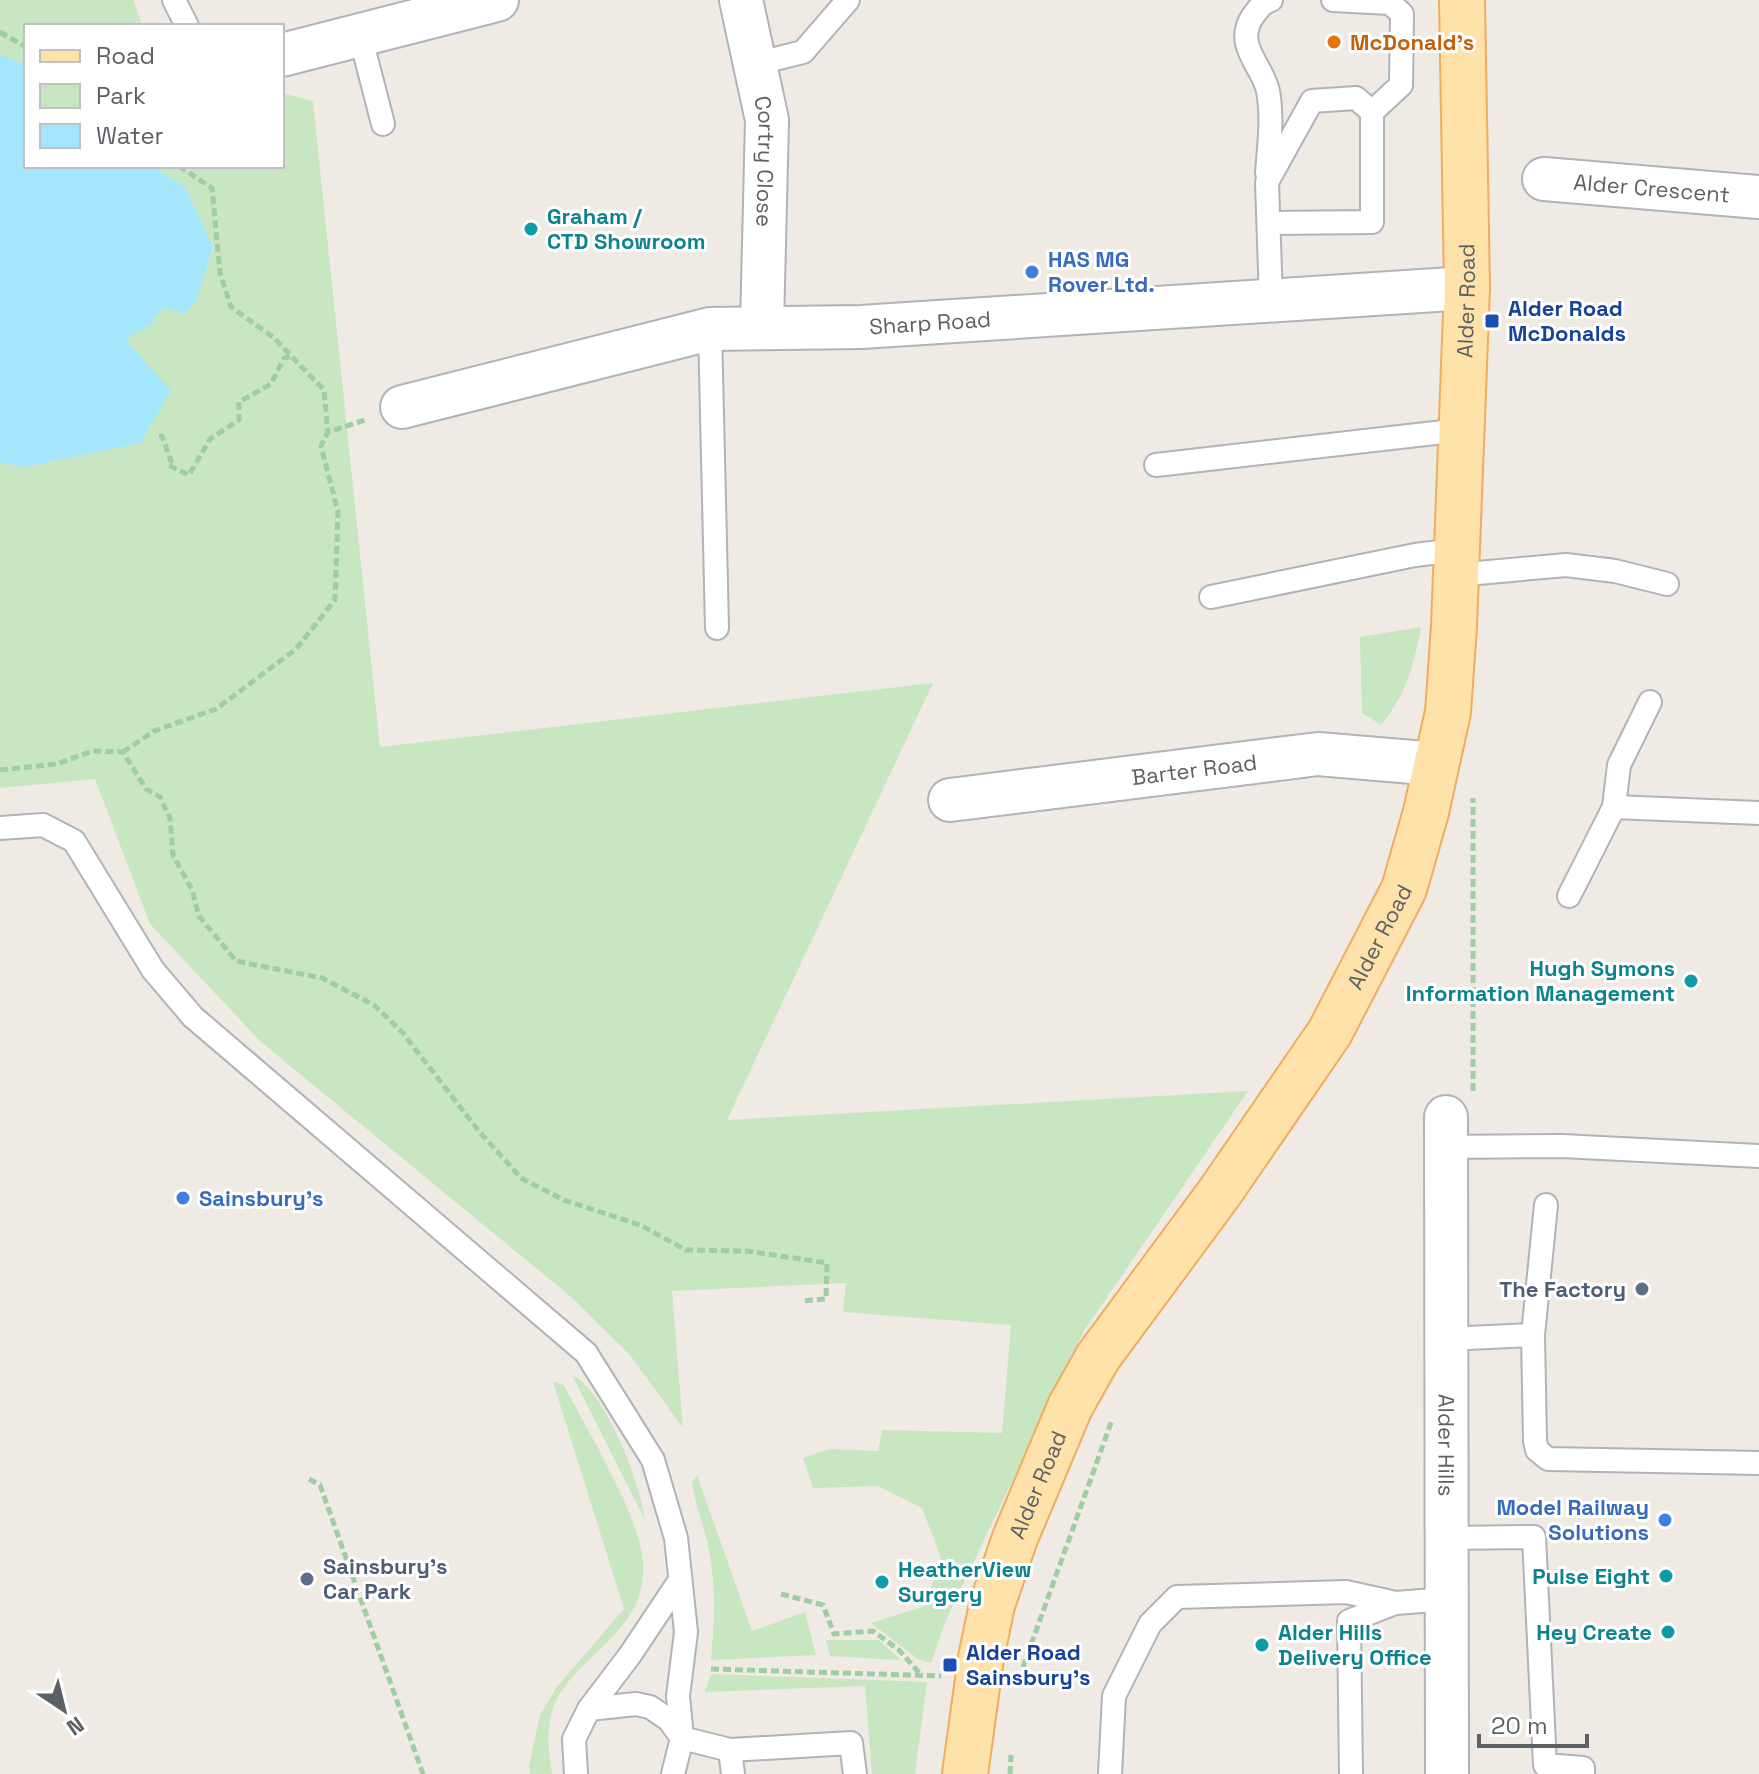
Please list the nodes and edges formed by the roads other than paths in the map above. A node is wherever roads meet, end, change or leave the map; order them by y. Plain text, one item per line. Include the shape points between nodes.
1 (174, 0) edge
2 (497, 0) edge
3 (741, 0) edge
4 (848, 0) edge
5 (1271, 0) edge
6 (1333, 0) edge
7 (1462, 0) edge
8 (186, 24) edge
9 (360, 35) junction
10 (284, 54) edge
11 (755, 64) junction
12 (1372, 112) junction
13 (383, 124) dead end
14 (1544, 179) dead end
15 (1267, 182) junction
16 (1759, 197) edge
17 (1270, 223) junction
18 (1467, 288) junction
19 (1271, 301) junction
20 (762, 326) junction
21 (710, 329) junction
22 (402, 407) road end
23 (1461, 430) junction
24 (1156, 465) dead end
25 (1456, 562) junction
26 (1667, 584) dead end
27 (1211, 597) dead end
28 (717, 628) dead end
29 (1650, 702) dead end
30 (1437, 764) junction
31 (950, 800) dead end
32 (1614, 807) junction
33 (1759, 813) edge
34 (0, 828) edge
35 (1569, 896) dead end
36 (1446, 1132) joint
37 (1759, 1156) edge
38 (1546, 1205) dead end
39 (1533, 1335) junction
40 (1447, 1339) junction
41 (1759, 1463) edge
42 (1447, 1538) junction
43 (680, 1580) junction
44 (1447, 1599) junction
45 (1396, 1603) junction
46 (589, 1709) junction
47 (682, 1738) junction
48 (730, 1750) junction
49 (576, 1774) edge
50 (673, 1774) edge
51 (733, 1774) edge
52 (855, 1774) edge
53 (965, 1774) edge
54 (1110, 1774) edge
55 (1351, 1774) edge
56 (1447, 1774) edge
57 (1583, 1774) edge

1 - 8 lane
2 - 9 street
3 - 11 street, Cortry Close
4 - 11 lane via 803,52
5 - 15 lane via 1262,3 1248,24 1248,48 1268,88
6 - 12 lane via 1390,3 1402,14 1401,85
7 - 18 main road, Alder Road
9 - 10 street
9 - 13 lane
11 - 20 street, Cortry Close via 767,120
12 - 15 lane via 1356,98 1312,101
12 - 17 lane via 1372,222
14 - 16 street, Alder Crescent
15 - 17 lane
17 - 19 lane
18 - 19 street, Sharp Road
18 - 23 main road, Alder Road
19 - 20 street, Sharp Road via 861,327
20 - 21 street, Sharp Road
21 - 22 street, Sharp Road
21 - 28 lane
23 - 24 lane
23 - 25 main road, Alder Road
25 - 26 lane via 1566,565
25 - 27 lane via 1415,555
25 - 30 main road, Alder Road via 1448,712
29 - 32 lane via 1619,765
30 - 31 street, Barter Road via 1318,754
30 - 53 main road, Alder Road via 1404,889 1330,1032 1098,1357 1070,1407 992,1605
32 - 33 lane
32 - 35 lane
34 - 43 lane via 43,825 74,841 153,970 193,1017 586,1353 653,1460 676,1538
36 - 37 lane via 1562,1146
36 - 40 street, Alder Hills
38 - 39 lane
39 - 40 lane
39 - 41 lane via 1535,1441 1548,1459
40 - 42 street, Alder Hills
42 - 44 street, Alder Hills
42 - 57 lane via 1534,1537 1545,1765 1583,1768
43 - 46 lane
43 - 47 lane via 686,1632 678,1696
44 - 45 lane
44 - 56 street, Alder Hills
45 - 54 lane via 1346,1592 1177,1597 1150,1624 1114,1696
45 - 55 lane via 1349,1621
46 - 47 lane via 650,1707
46 - 49 lane via 574,1739
47 - 48 lane
47 - 50 lane
48 - 51 lane
48 - 52 lane via 851,1743

